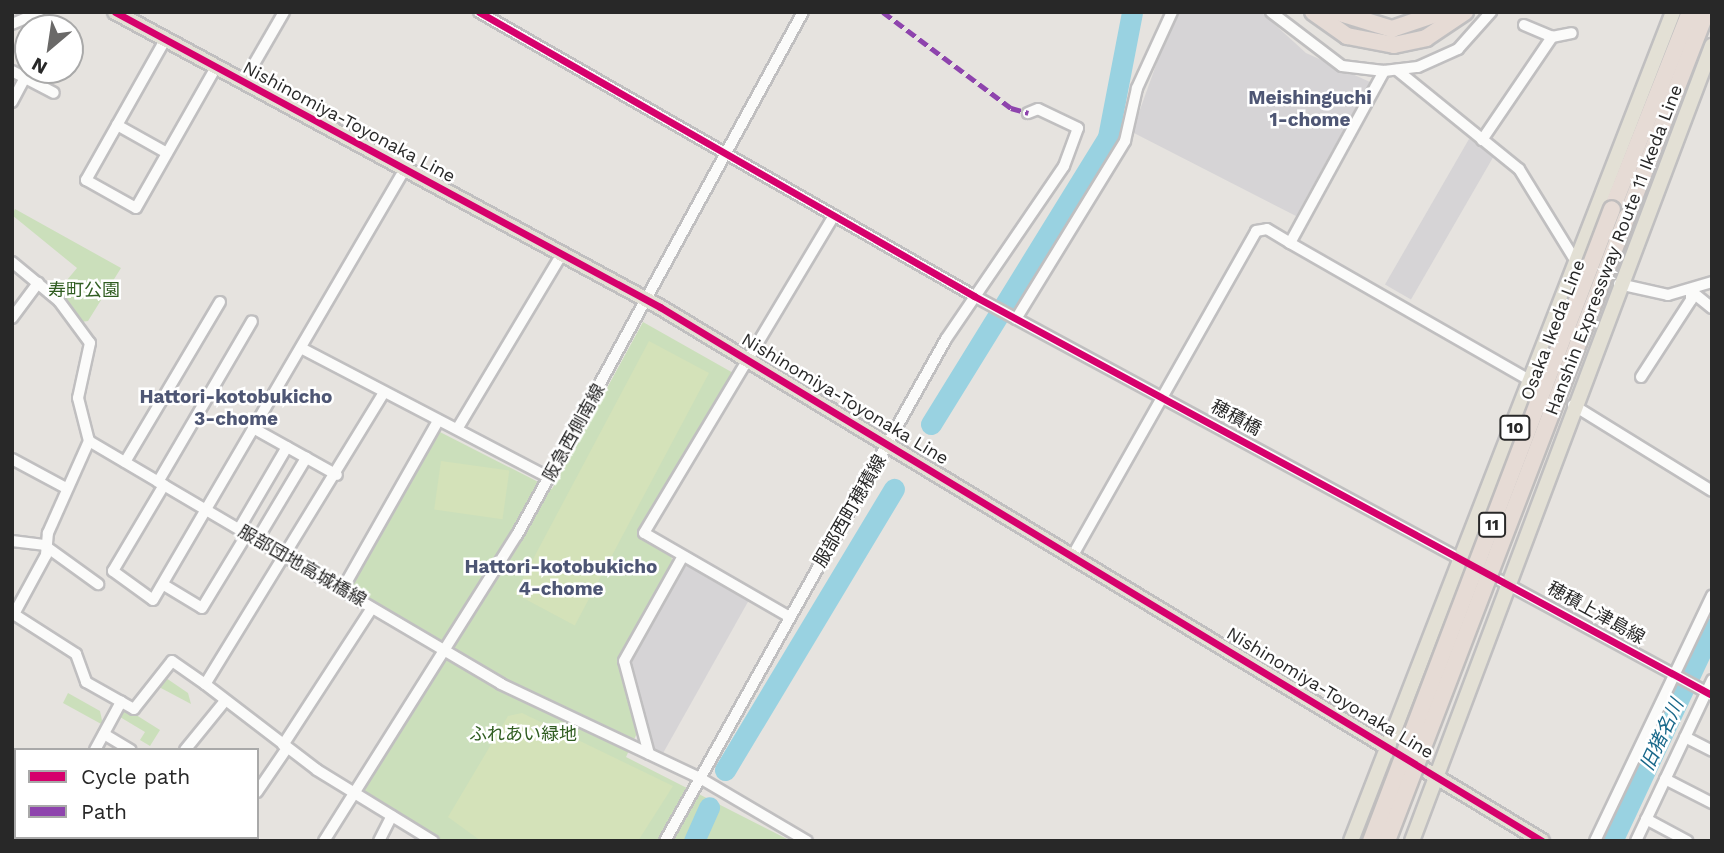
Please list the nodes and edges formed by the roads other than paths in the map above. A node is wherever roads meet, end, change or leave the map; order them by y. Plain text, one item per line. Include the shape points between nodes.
1 (115, 12) edge
2 (284, 12) edge
3 (480, 12) edge
4 (803, 12) edge
5 (1172, 12) edge
6 (1271, 12) edge
7 (1312, 12) edge
8 (1337, 12) edge
9 (1442, 12) edge
10 (1465, 12) edge
11 (1491, 12) edge
12 (1673, 12) edge
13 (1690, 12) edge
14 (1706, 12) edge
15 (36, 13) edge
16 (12, 24) edge
17 (1524, 25) dead end
18 (1572, 33) dead end
19 (1552, 37) junction
20 (165, 40) junction
21 (1712, 47) edge
22 (1709, 66) edge
23 (216, 67) junction
24 (1397, 70) junction
25 (1384, 71) junction
26 (243, 83) junction
27 (22, 84) edge
28 (41, 84) edge
29 (54, 93) dead end
30 (12, 102) edge
31 (1028, 113) dead end
32 (117, 125) junction
33 (1482, 140) junction
34 (727, 152) junction
35 (167, 153) junction
36 (404, 170) junction
37 (1619, 212) junction
38 (834, 215) junction
39 (1290, 243) junction
40 (562, 254) junction
41 (12, 262) edge
42 (1578, 265) junction
43 (1712, 282) edge
44 (38, 283) junction
45 (1619, 284) junction
46 (1691, 291) junction
47 (974, 296) junction
48 (647, 300) junction
49 (220, 302) dead end
50 (1712, 308) edge
51 (1014, 317) junction
52 (12, 318) edge
53 (252, 321) dead end
54 (301, 348) junction
55 (748, 359) junction
56 (1641, 377) dead end
57 (1533, 382) junction
58 (383, 394) junction
59 (1162, 396) junction
60 (1573, 405) junction
61 (438, 421) junction
62 (459, 426) junction
63 (253, 428) junction
64 (89, 441) junction
65 (889, 444) junction
66 (287, 447) junction
67 (12, 458) edge
68 (306, 458) junction
69 (125, 462) junction
70 (337, 475) junction
71 (550, 478) junction
72 (161, 483) junction
73 (66, 488) junction
74 (1712, 491) edge
75 (207, 511) junction
76 (243, 532) junction
77 (257, 540) junction
78 (12, 541) edge
79 (44, 545) junction
80 (1073, 555) junction
81 (683, 556) junction
82 (288, 558) junction
83 (1465, 559) junction
84 (1509, 583) junction
85 (98, 584) dead end
86 (164, 585) junction
87 (342, 590) junction
88 (1712, 596) edge
89 (372, 608) junction
90 (13, 613) edge
91 (788, 616) junction
92 (445, 650) junction
93 (1677, 676) junction
94 (1712, 680) edge
95 (205, 684) junction
96 (1705, 692) edge
97 (225, 701) junction
98 (121, 702) junction
99 (104, 734) junction
100 (1685, 737) junction
101 (285, 747) junction
102 (1388, 747) junction
103 (96, 748) edge
104 (128, 748) edge
105 (188, 748) edge
106 (1712, 751) edge
107 (649, 754) junction
108 (1437, 776) junction
109 (699, 778) junction
110 (1665, 779) junction
111 (259, 789) edge
112 (354, 793) junction
113 (1712, 803) edge
114 (392, 816) junction
115 (1646, 819) junction
116 (324, 841) edge
117 (379, 841) edge
118 (433, 841) edge
119 (665, 841) edge
120 (807, 841) edge
121 (1351, 841) edge
122 (1371, 841) edge
123 (1387, 841) edge
124 (1412, 841) edge
125 (1542, 841) edge
126 (1595, 841) edge
127 (1636, 841) edge
128 (1687, 841) edge

1 - 20 main road, Nishinomiya-Toyonaka Line
2 - 26 street
3 - 34 street, 穂積橋
4 - 34 street, 阪急西側南線
5 - 51 street via 1137,88 1125,141
6 - 25 street via 1342,66
7 - 10 highway via 1347,36 1394,45 1426,38
8 - 9 highway via 1392,29
11 - 24 street via 1458,49
12 - 42 main road, Osaka Ikeda Line / 10
13 - 37 highway, Hanshin Expressway Route 11 Ikeda Line / 11
14 - 37 highway, Hanshin Expressway Route 11 Ikeda Line / 11
15 - 16 street
17 - 19 street
18 - 19 street
19 - 33 street
20 - 23 main road, Nishinomiya-Toyonaka Line
20 - 32 street
21 - 22 main road
22 - 45 main road
23 - 26 main road, Nishinomiya-Toyonaka Line
23 - 35 street
24 - 25 street
24 - 33 street
25 - 39 street
26 - 36 main road, Nishinomiya-Toyonaka Line
27 - 30 street
28 - 29 street
31 - 47 street, 服部西町穂積線 via 1038,109 1078,128 1064,166 1017,242
32 - 35 street
32 - 35 street via 86,180 136,208
33 - 42 street via 1519,169
34 - 38 street, 穂積橋
34 - 48 street, 阪急西側南線
36 - 40 main road, Nishinomiya-Toyonaka Line
36 - 54 street
37 - 122 highway, Hanshin Expressway Route 11 Ikeda Line / 11, bridge
37 - 123 highway, Hanshin Expressway Route 11 Ikeda Line / 11, bridge
38 - 47 street, 穂積橋
38 - 55 street
39 - 57 street
39 - 59 street via 1267,229 1256,231
40 - 48 main road, Nishinomiya-Toyonaka Line
40 - 62 street
41 - 44 street
42 - 57 main road, Osaka Ikeda Line / 10
43 - 46 street
44 - 52 street
44 - 64 street via 91,344 78,398
45 - 46 street via 1668,295
45 - 60 main road
46 - 50 street
46 - 56 street via 1691,300
47 - 51 street, 穂積橋
47 - 65 street, 服部西町穂積線
48 - 55 main road, Nishinomiya-Toyonaka Line
48 - 71 street, 阪急西側南線
49 - 69 street
51 - 59 street, 穂積橋
53 - 72 street
54 - 58 street
54 - 63 street
55 - 65 main road, Nishinomiya-Toyonaka Line
55 - 81 street via 644,533
57 - 83 main road, Osaka Ikeda Line / 10
58 - 61 street
58 - 70 street
59 - 80 street
59 - 83 street, 穂積橋
60 - 74 street
60 - 84 main road
61 - 62 street
61 - 87 street
62 - 71 street
63 - 66 street
63 - 75 street
64 - 69 street, 服部団地高城橋線
64 - 73 street
65 - 80 main road, Nishinomiya-Toyonaka Line
65 - 91 street, 服部西町穂積線
66 - 68 street
66 - 76 street
67 - 73 street
68 - 70 street
68 - 77 street
69 - 72 street, 服部団地高城橋線
70 - 82 street
71 - 92 street, 阪急西側南線
72 - 75 street, 服部団地高城橋線
72 - 86 street via 113,570 153,600
73 - 79 street
75 - 76 street, 服部団地高城橋線
75 - 86 street
76 - 77 street, 服部団地高城橋線
76 - 86 street via 202,608
77 - 82 street, 服部団地高城橋線
78 - 79 street
79 - 85 street
79 - 90 street via 46,555
80 - 102 main road, Nishinomiya-Toyonaka Line
81 - 91 street
81 - 107 street via 624,661
82 - 87 street, 服部団地高城橋線
82 - 95 street
83 - 84 street, 穂積上津島線
83 - 102 main road, Osaka Ikeda Line / 10
84 - 93 street, 穂積上津島線
84 - 108 main road
87 - 89 street, 服部団地高城橋線
88 - 93 street
89 - 92 street, 服部団地高城橋線
89 - 101 street
90 - 98 street via 76,654 86,681
91 - 109 street, 服部西町穂積線
92 - 107 street, 服部団地高城橋線 via 549,709
92 - 112 street, 阪急西側南線
93 - 96 street, 穂積上津島線
93 - 126 street
94 - 96 street
95 - 97 street
95 - 98 street via 172,662 134,709
96 - 100 street
97 - 101 street
97 - 105 street
98 - 99 street
99 - 103 street
99 - 104 street
100 - 106 street
100 - 110 street
101 - 111 street
101 - 112 street
102 - 108 main road, Nishinomiya-Toyonaka Line
102 - 121 main road, Osaka Ikeda Line / 10
107 - 109 street, 服部団地高城橋線
108 - 124 main road
108 - 125 main road, Nishinomiya-Toyonaka Line
109 - 119 street, 服部西町穂積線
109 - 120 street, 服部団地高城橋線
110 - 113 street
110 - 115 street
112 - 114 street
112 - 116 street, 阪急西側南線
114 - 117 street
114 - 118 street
115 - 127 street
115 - 128 street

